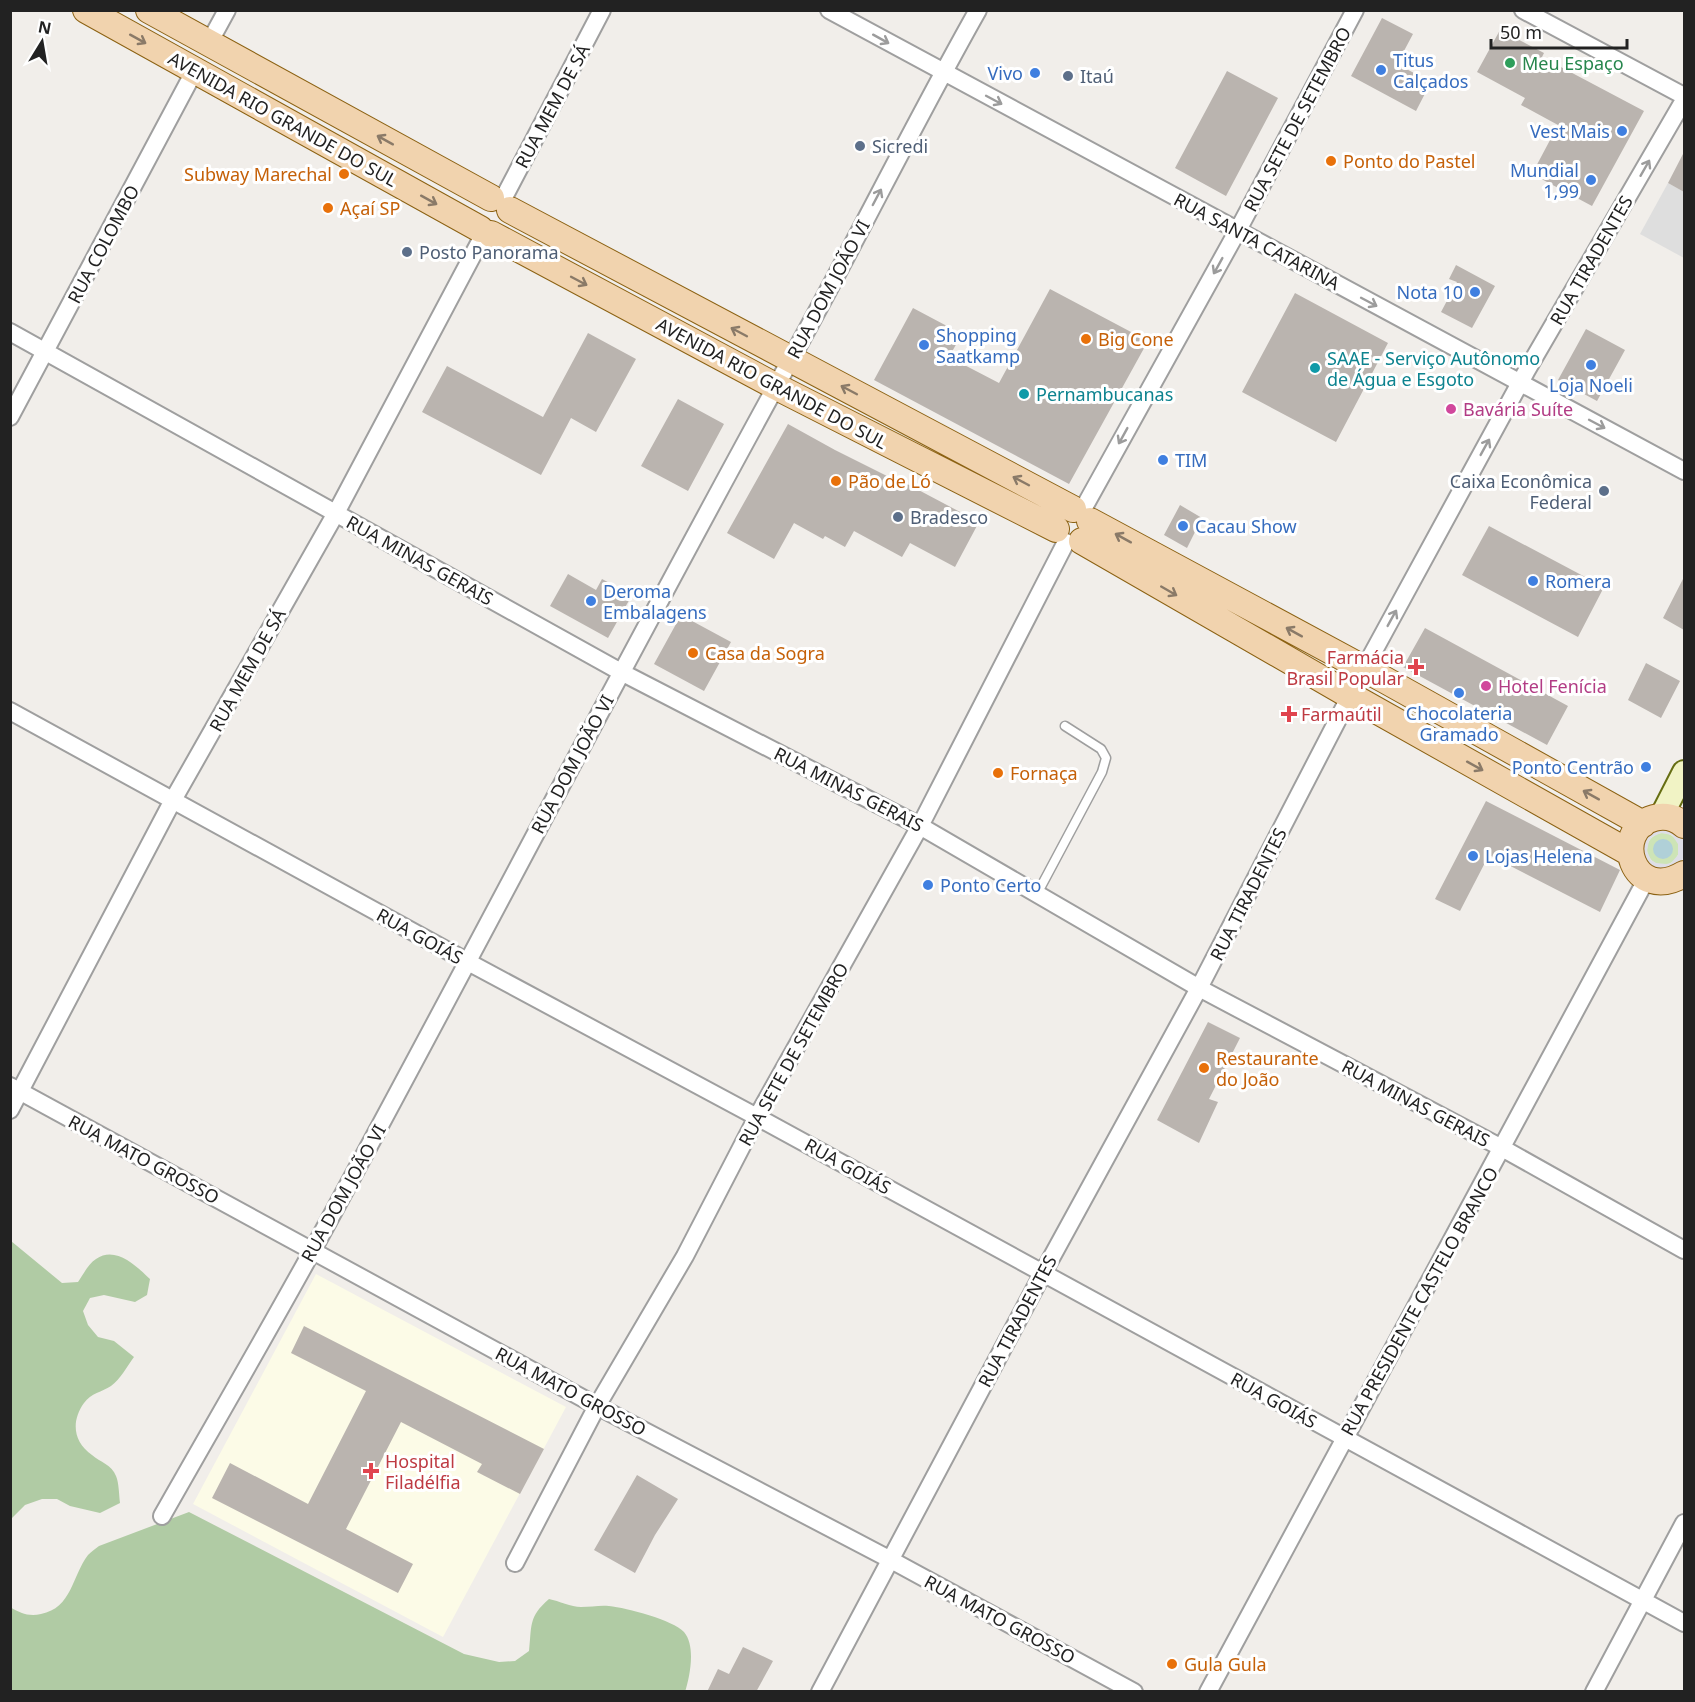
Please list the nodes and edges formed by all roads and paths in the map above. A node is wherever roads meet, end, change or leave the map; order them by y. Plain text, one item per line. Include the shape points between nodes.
1 (86, 10) edge
2 (149, 10) edge
3 (227, 10) edge
4 (602, 10) edge
5 (829, 10) edge
6 (978, 10) edge
7 (1355, 10) edge
8 (1522, 10) edge
9 (209, 43) junction
10 (195, 70) junction
11 (943, 72) junction
12 (1684, 98) edge
13 (501, 203) junction
14 (1238, 230) junction
15 (485, 232) junction
16 (10, 332) edge
17 (46, 351) junction
18 (791, 360) junction
19 (1520, 383) junction
20 (775, 386) junction
21 (10, 417) edge
22 (1684, 471) edge
23 (336, 513) junction
24 (1075, 525) junction
25 (1364, 669) junction
26 (621, 672) junction
27 (1351, 696) junction
28 (10, 711) edge
29 (1065, 726) dead end
30 (1684, 772) edge
31 (173, 800) junction
32 (1652, 820) junction
33 (1684, 825) edge
34 (920, 826) junction
35 (1630, 853) junction
36 (1684, 875) edge
37 (1647, 878) junction
38 (1037, 894) junction
39 (468, 962) junction
40 (1199, 988) junction
41 (15, 1089) edge
42 (10, 1110) edge
43 (758, 1117) junction
44 (1502, 1148) junction
45 (312, 1250) junction
46 (1684, 1250) edge
47 (1043, 1273) junction
48 (597, 1406) junction
49 (1344, 1438) junction
50 (162, 1516) dead end
51 (1684, 1523) edge
52 (891, 1560) junction
53 (515, 1563) dead end
54 (1643, 1600) junction
55 (1684, 1623) edge
56 (820, 1692) edge
57 (1134, 1692) edge
58 (1208, 1692) edge
59 (1594, 1692) edge

1 -> 10 main road, AVENIDA RIO GRANDE DO SUL
2 - 9 main road, AVENIDA RIO GRANDE DO SUL
3 - 9 street
4 - 13 street, RUA MEM DE SÁ
5 -> 11 street, RUA SANTA CATARINA
6 - 11 street, RUA DOM JOÃO VI
7 - 14 street, RUA SETE DE SETEMBRO
8 - 12 street
13 -> 9 main road, AVENIDA RIO GRANDE DO SUL
10 -> 15 main road, AVENIDA RIO GRANDE DO SUL
10 - 17 street, RUA COLOMBO
11 -> 14 street, RUA SANTA CATARINA
18 -> 11 street, RUA DOM JOÃO VI
19 -> 12 street, RUA TIRADENTES
13 - 15 main road via 511,216 507,227 497,233
18 -> 13 main road, AVENIDA RIO GRANDE DO SUL
14 -> 19 street, RUA SANTA CATARINA
14 -> 24 street, RUA SETE DE SETEMBRO
15 -> 20 main road, AVENIDA RIO GRANDE DO SUL
15 - 23 street, RUA MEM DE SÁ
16 - 17 street, RUA MINAS GERAIS
17 - 21 street, RUA COLOMBO
17 - 23 street, RUA MINAS GERAIS
18 - 20 street, RUA DOM JOÃO VI
24 -> 18 main road, AVENIDA RIO GRANDE DO SUL
19 -> 22 street, RUA SANTA CATARINA
25 -> 19 street, RUA TIRADENTES
20 - 24 main road, AVENIDA RIO GRANDE DO SUL
20 - 26 street, RUA DOM JOÃO VI
23 - 26 street, RUA MINAS GERAIS
23 - 31 street, RUA MEM DE SÁ
25 -> 24 main road, AVENIDA RIO GRANDE DO SUL
24 -> 27 main road, AVENIDA RIO GRANDE DO SUL
24 - 34 street, RUA SETE DE SETEMBRO
25 - 27 street, RUA TIRADENTES
32 -> 25 main road, AVENIDA RIO GRANDE DO SUL
26 - 34 street, RUA MINAS GERAIS
26 - 39 street, RUA DOM JOÃO VI
27 -> 35 main road, AVENIDA RIO GRANDE DO SUL
27 - 40 street, RUA TIRADENTES
28 - 31 street, RUA GOIÁS
29 - 38 lane via 1101,749 1106,758
30 - 32 main road
31 - 39 street, RUA GOIÁS
31 - 41 street, RUA MEM DE SÁ
32 - 33 main road, AVENIDA RIO GRANDE DO SUL via 1674,819
32 - 35 main road via 1635,832
34 - 38 street, RUA MINAS GERAIS
34 - 43 street, RUA SETE DE SETEMBRO
35 - 37 main road, AVENIDA RIO GRANDE DO SUL via 1635,868
36 - 37 main road via 1663,882
37 - 44 street, RUA PRESIDENTE CASTELO BRANCO
38 - 40 street, RUA MINAS GERAIS
39 - 43 street, RUA GOIÁS
39 - 45 street, RUA DOM JOÃO VI
40 - 44 street, RUA MINAS GERAIS
40 - 47 street, RUA TIRADENTES
41 - 42 street, RUA MEM DE SÁ
41 - 45 street, RUA MATO GROSSO
43 - 47 street, RUA GOIÁS
43 - 48 street, RUA SETE DE SETEMBRO via 685,1256
44 - 46 street, RUA MINAS GERAIS
44 - 49 street, RUA PRESIDENTE CASTELO BRANCO
45 - 48 street, RUA MATO GROSSO
45 - 50 street, RUA DOM JOÃO VI
47 - 49 street, RUA GOIÁS
47 - 52 street, RUA TIRADENTES
48 - 52 street, RUA MATO GROSSO
48 - 53 street, RUA SETE DE SETEMBRO
49 - 54 street, RUA GOIÁS
49 - 58 street, RUA PRESIDENTE CASTELO BRANCO
51 - 54 street
52 - 56 street, RUA TIRADENTES
52 - 57 street, RUA MATO GROSSO
54 - 55 street, RUA GOIÁS
54 - 59 street

